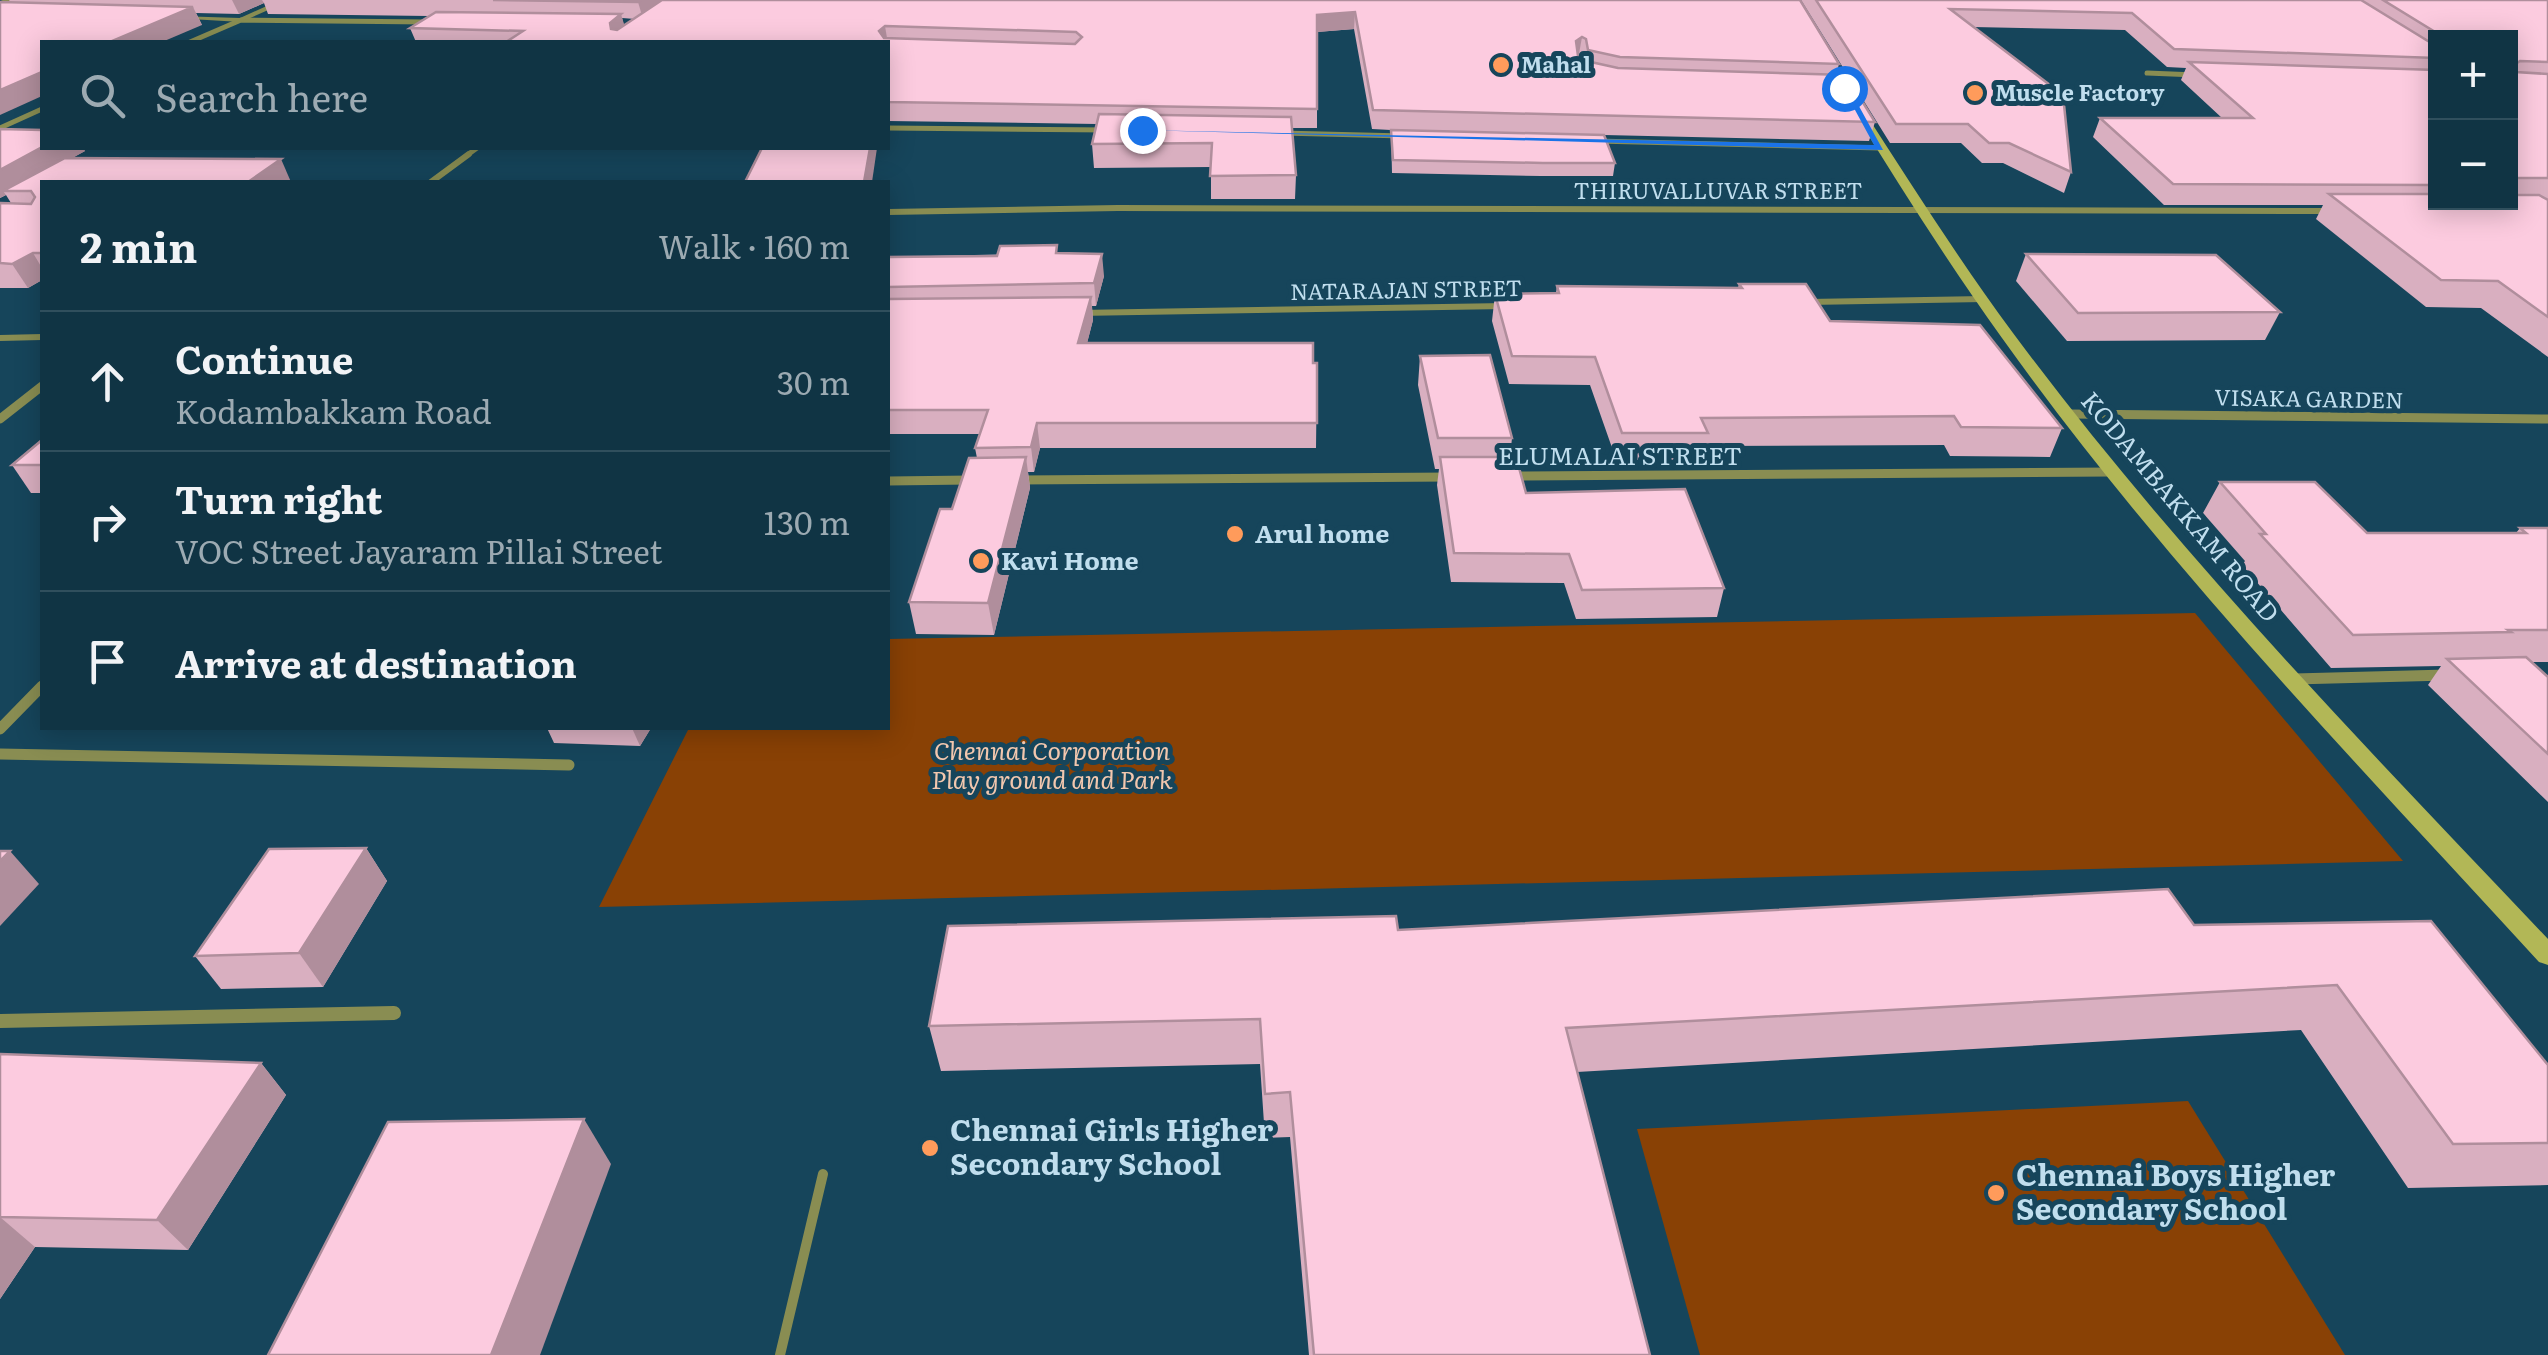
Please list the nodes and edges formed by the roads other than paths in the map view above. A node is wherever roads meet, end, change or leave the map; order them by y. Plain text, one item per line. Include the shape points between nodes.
1 (10, 0) edge
2 (287, 0) edge
3 (0, 4) edge
4 (167, 18) edge
5 (241, 20) junction
6 (434, 22) edge
7 (195, 40) edge
8 (2147, 74) dead end
9 (2205, 75) edge
10 (1844, 88) edge
11 (40, 109) edge
12 (0, 128) edge
13 (890, 128) edge
14 (1123, 130) edge
15 (1262, 133) edge
16 (1422, 137) edge
17 (1581, 141) edge
18 (1880, 148) junction
19 (474, 150) edge
20 (433, 180) edge
21 (1918, 209) junction
22 (890, 212) edge
23 (2332, 212) edge
24 (1984, 299) junction
25 (1805, 302) edge
26 (1526, 306) edge
27 (1067, 313) edge
28 (40, 337) edge
29 (0, 338) edge
30 (40, 388) edge
31 (2070, 414) junction
32 (0, 419) edge
33 (2548, 419) edge
34 (2112, 472) junction
35 (1500, 476) edge
36 (1460, 477) edge
37 (986, 480) edge
38 (1006, 480) edge
39 (890, 481) edge
40 (2469, 674) edge
41 (2292, 679) junction
42 (40, 688) edge
43 (0, 729) edge
44 (0, 754) edge
45 (569, 765) dead end
46 (2548, 955) edge
47 (394, 1013) dead end
48 (0, 1021) edge
49 (823, 1174) dead end
50 (780, 1355) edge

1 - 3 street
2 - 5 street
4 - 5 street
5 - 6 street
5 - 7 street
8 - 9 street
10 - 18 main road, KODAMBAKKAM ROAD
11 - 12 street
13 - 14 street
15 - 16 street
17 - 18 street
18 - 21 main road, KODAMBAKKAM ROAD
19 - 20 street
21 - 22 street, THIRUVALLUVAR STREET
21 - 23 street, THIRUVALLUVAR STREET
21 - 24 main road, KODAMBAKKAM ROAD
24 - 25 street
24 - 31 main road, KODAMBAKKAM ROAD
26 - 27 street, NATARAJAN STREET
28 - 29 street
30 - 32 street
31 - 33 street, VISAKA GARDEN
31 - 34 main road, KODAMBAKKAM ROAD
34 - 35 street, ELUMALAI STREET
34 - 41 main road, KODAMBAKKAM ROAD
36 - 38 street
37 - 39 street
40 - 41 street
41 - 46 main road, KODAMBAKKAM ROAD
42 - 43 street
44 - 45 street
47 - 48 street
49 - 50 lane

